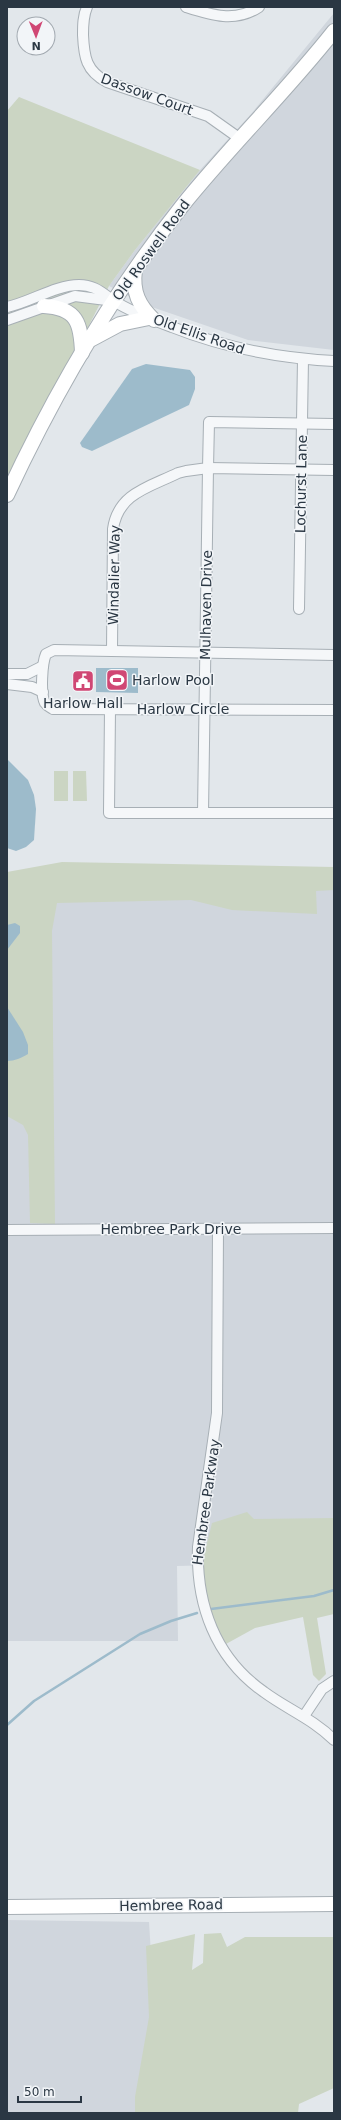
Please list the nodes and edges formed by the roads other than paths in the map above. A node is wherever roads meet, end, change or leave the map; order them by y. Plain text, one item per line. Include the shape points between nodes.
1 (87, 7) edge
2 (186, 7) edge
3 (259, 7) edge
4 (332, 36) edge
5 (239, 138) junction
6 (135, 270) junction
7 (114, 301) junction
8 (44, 306) junction
9 (7, 307) edge
10 (152, 319) junction
11 (7, 320) edge
12 (86, 348) junction
13 (303, 359) junction
14 (334, 361) edge
15 (302, 423) junction
16 (334, 424) edge
17 (208, 468) junction
18 (301, 469) junction
19 (334, 470) edge
20 (7, 495) edge
21 (299, 609) dead end
22 (112, 651) junction
23 (205, 653) junction
24 (334, 655) edge
25 (43, 666) junction
26 (7, 674) edge
27 (7, 684) edge
28 (43, 692) junction
29 (110, 709) junction
30 (204, 709) junction
31 (334, 710) edge
32 (203, 813) junction
33 (334, 813) edge
34 (334, 1228) edge
35 (218, 1229) junction
36 (7, 1230) edge
37 (334, 1681) edge
38 (304, 1716) junction
39 (334, 1740) edge
40 (334, 1904) edge
41 (7, 1907) edge

1 - 5 street, Dassow Court via 82,22 84,55 93,73 107,82 208,116
2 - 3 street via 223,17 235,17
4 - 5 street, Old Roswell Road
5 - 6 street, Old Roswell Road via 177,212
6 - 7 street, Old Roswell Road
6 - 10 street via 134,284 138,302
7 - 8 street via 80,296
7 - 9 street via 101,290 79,285 59,289
7 - 10 street, Old Ellis Road
7 - 12 street, Old Roswell Road
8 - 11 street
8 - 12 street via 61,308 74,316
10 - 12 street via 120,324
10 - 13 street, Old Ellis Road via 229,347
12 - 20 street, Old Roswell Road via 38,433
13 - 14 street, Old Ellis Road
13 - 15 street, Lochurst Lane
15 - 16 street
15 - 17 street via 209,422
15 - 18 street, Lochurst Lane
17 - 18 street, Windalier Way
17 - 22 street, Windalier Way via 186,470 131,496 120,507 113,528
17 - 23 street, Mulhaven Drive
18 - 19 street, Windalier Way
18 - 21 street, Lochurst Lane
22 - 23 street
22 - 25 street via 54,650 46,654
23 - 24 street
23 - 30 street, Mulhaven Drive
25 - 26 street via 27,674
25 - 28 street
27 - 28 street via 32,687
28 - 29 street, Harlow Circle via 46,704 53,708
29 - 30 street, Harlow Circle
29 - 32 street via 108,813
30 - 31 street, Harlow Circle
30 - 32 street, Mulhaven Drive
32 - 33 street
34 - 35 street, Hembree Park Drive
35 - 36 street, Hembree Park Drive
35 - 38 street, Hembree Parkway via 218,1413 198,1547 199,1591 212,1630 233,1664 263,1692
37 - 38 street via 322,1689
38 - 39 street, Hembree Parkway
40 - 41 street, Hembree Road

